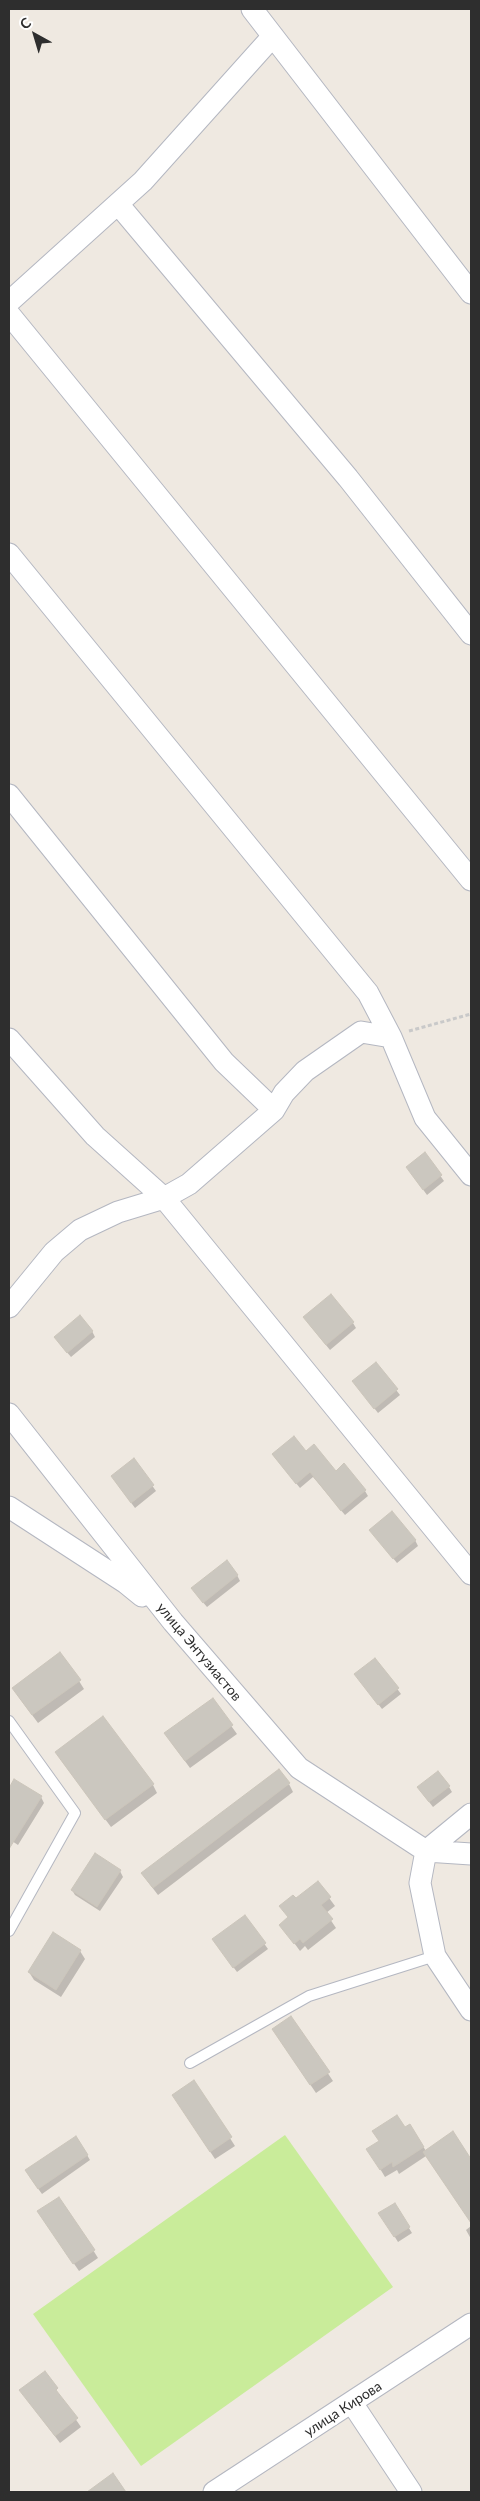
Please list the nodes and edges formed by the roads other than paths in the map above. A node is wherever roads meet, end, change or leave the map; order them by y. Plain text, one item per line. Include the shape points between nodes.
1 (252, 9) edge
2 (272, 36) junction
3 (118, 204) junction
4 (471, 293) edge
5 (9, 302) edge
6 (9, 314) edge
7 (9, 554) edge
8 (471, 634) edge
9 (9, 796) edge
10 (471, 880) edge
11 (391, 1037) junction
12 (9, 1039) edge
13 (274, 1110) junction
14 (471, 1175) edge
15 (164, 1198) junction
16 (9, 1307) edge
17 (9, 1414) edge
18 (9, 1508) edge
19 (471, 1574) edge
20 (173, 1622) junction
21 (9, 1721) edge
22 (471, 1814) edge
23 (426, 1852) junction
24 (471, 1854) edge
25 (9, 1931) edge
26 (435, 1956) junction
27 (469, 2002) edge
28 (190, 2063) dead end
29 (471, 2324) edge
30 (352, 2403) junction
31 (214, 2492) edge
32 (411, 2492) edge

1 - 2 street
2 - 3 street via 143,182
2 - 4 street
3 - 5 street
3 - 8 street via 348,478
6 - 10 street
7 - 11 street via 368,993
9 - 13 street via 224,1062
11 - 13 street via 361,1032 306,1071 284,1092
11 - 14 street via 425,1118
12 - 15 street via 95,1136
13 - 15 street via 189,1184
15 - 16 street via 118,1212 80,1230 54,1252
15 - 19 street
17 - 20 street, улица Энтузиастов
18 - 20 street via 126,1583
20 - 23 street, улица Энтузиастов via 299,1768
21 - 25 lane via 75,1813
22 - 23 street
23 - 24 street
23 - 26 street via 420,1883
26 - 27 street
26 - 28 lane via 308,1996
29 - 30 street, улица Кирова
30 - 31 street, улица Кирова
30 - 32 street

